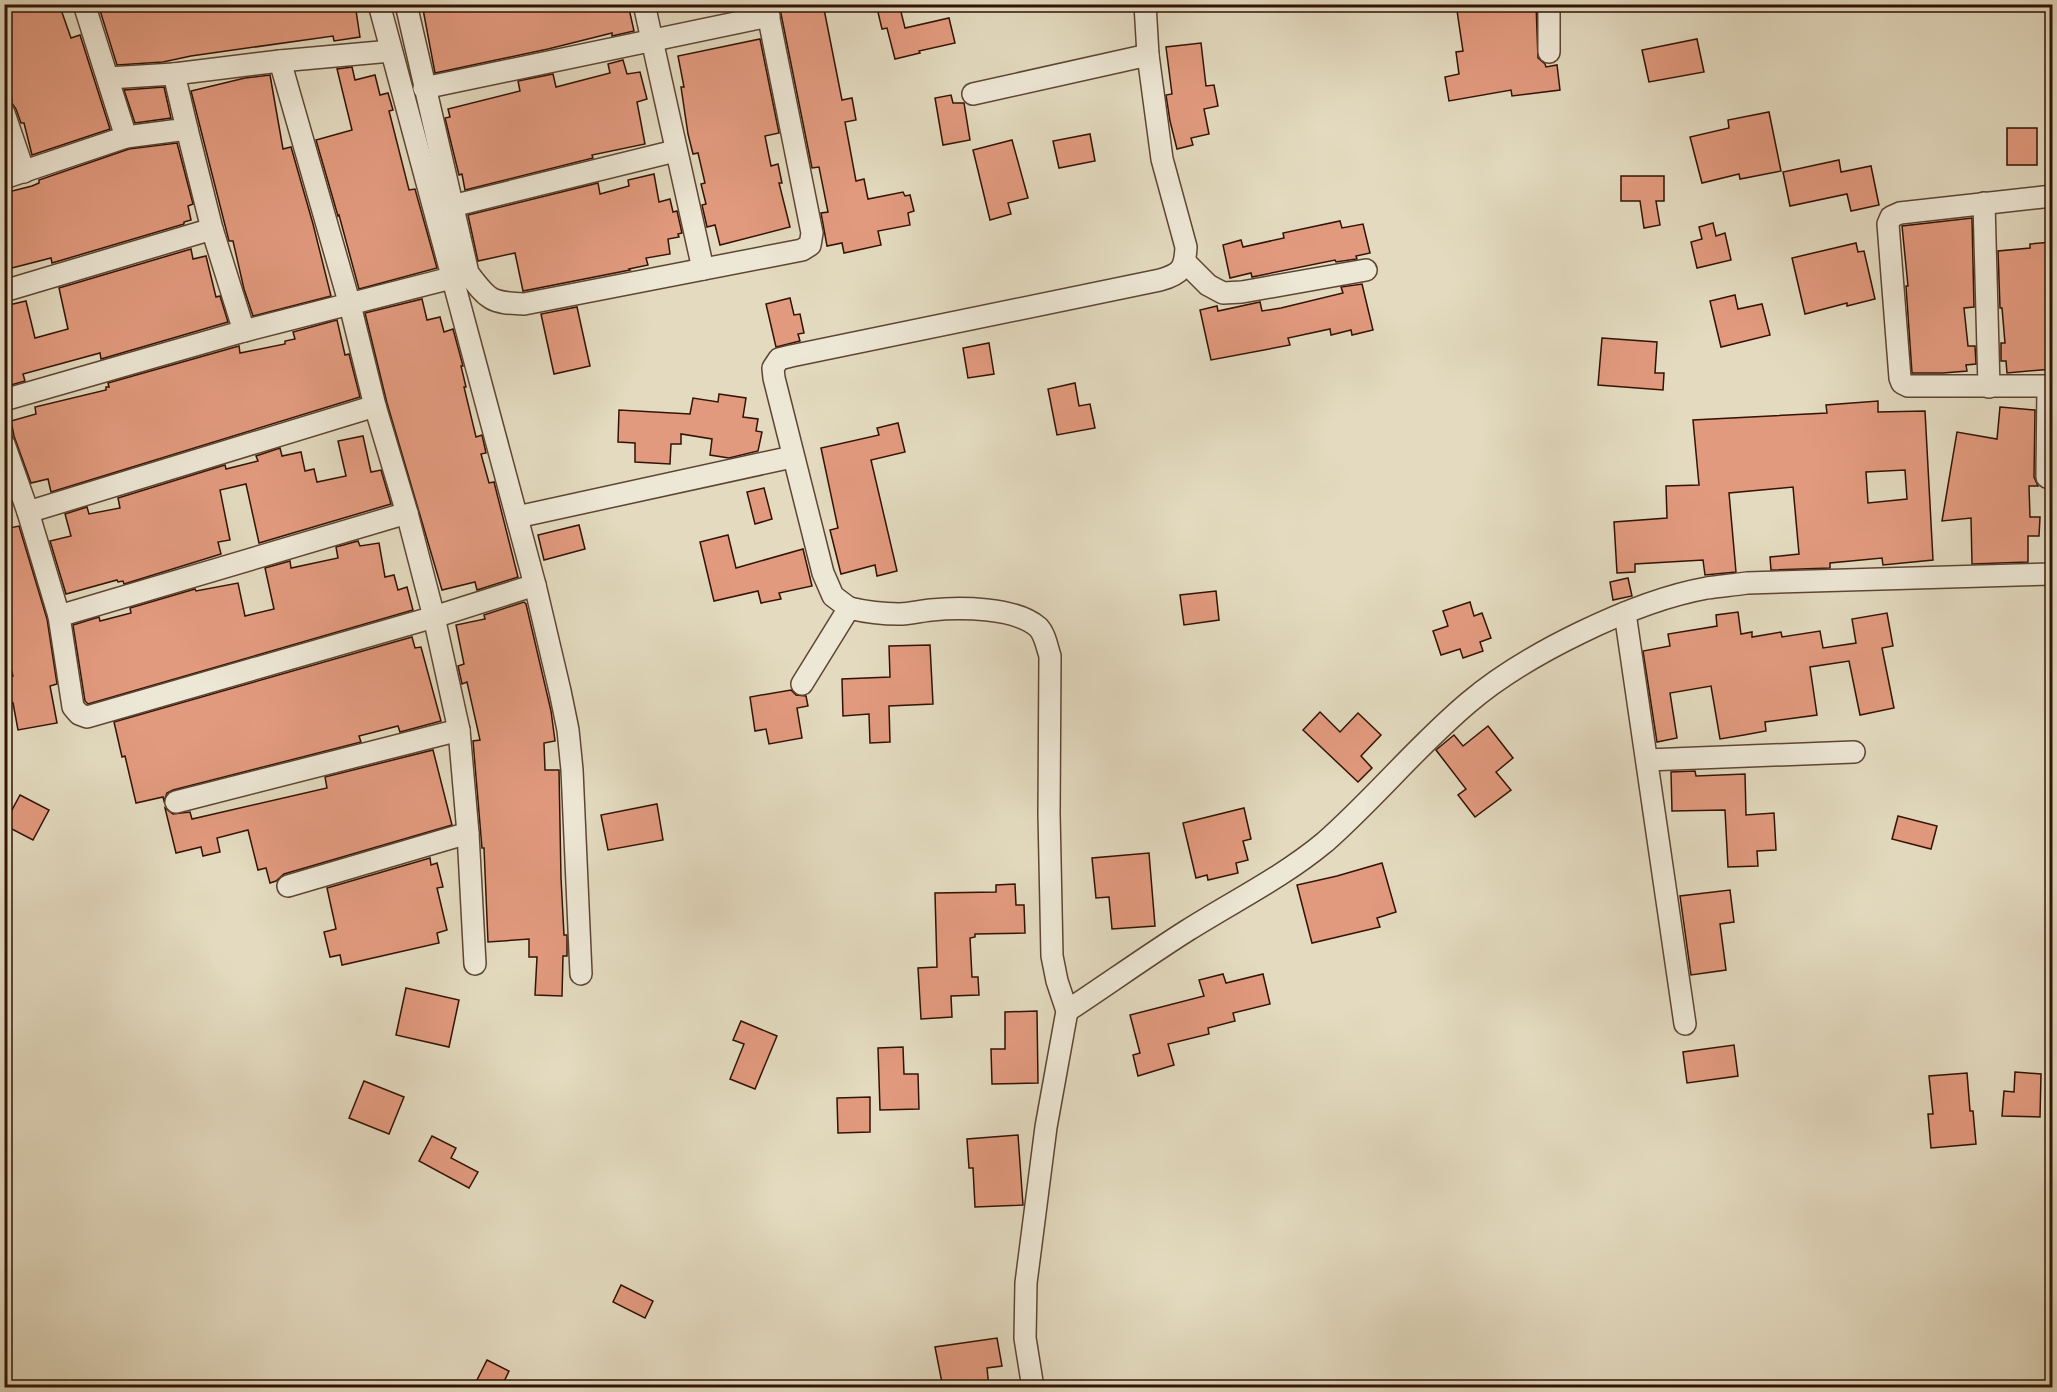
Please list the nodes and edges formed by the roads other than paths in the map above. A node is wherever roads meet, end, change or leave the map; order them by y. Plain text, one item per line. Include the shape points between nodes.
1 (84, 4) edge
2 (379, 4) edge
3 (406, 4) edge
4 (644, 4) edge
5 (1145, 4) edge
6 (1549, 4) edge
7 (767, 10) edge
8 (652, 40) junction
9 (391, 51) junction
10 (1549, 52) dead end
11 (1148, 55) junction
12 (280, 61) junction
13 (174, 74) junction
14 (108, 78) junction
15 (424, 88) junction
16 (973, 94) dead end
17 (4, 113) edge
18 (187, 129) junction
19 (126, 136) junction
20 (675, 152) junction
21 (14, 175) edge
22 (2052, 196) edge
23 (1984, 203) junction
24 (452, 206) junction
25 (212, 229) junction
26 (1186, 262) junction
27 (703, 269) junction
28 (1366, 270) dead end
29 (451, 278) junction
30 (4, 291) edge
31 (350, 305) junction
32 (244, 331) junction
33 (2050, 386) edge
34 (1989, 387) junction
35 (4, 400) edge
36 (375, 406) junction
37 (4, 444) edge
38 (792, 457) junction
39 (2048, 477) dead end
40 (28, 512) junction
41 (406, 513) junction
42 (517, 517) junction
43 (2052, 574) edge
44 (535, 585) junction
45 (849, 609) junction
46 (1625, 613) junction
47 (59, 616) junction
48 (434, 617) junction
49 (802, 684) dead end
50 (459, 730) junction
51 (1854, 752) dead end
52 (1647, 760) junction
53 (176, 802) dead end
54 (468, 834) junction
55 (288, 886) dead end
56 (475, 964) dead end
57 (581, 974) dead end
58 (1067, 1011) junction
59 (1685, 1024) dead end
60 (1033, 1388) edge

1 - 14 street
2 - 9 street
3 - 15 street
4 - 8 street
5 - 11 street
6 - 10 street
7 - 8 street
7 - 27 street via 812,242 802,250
8 - 15 street
8 - 20 street
9 - 12 street
9 - 29 street
11 - 16 street
11 - 26 street via 1162,159 1186,247
12 - 13 street
12 - 31 street
13 - 14 street
13 - 18 street
14 - 19 street
15 - 24 street
17 - 21 street
18 - 19 street
18 - 25 street
19 - 21 street
20 - 24 street
20 - 27 street
22 - 23 street
23 - 34 street
23 - 34 street via 1900,213 1891,217 1888,224 1902,383
24 - 27 street via 468,273 484,295 501,303 524,304
25 - 30 street
25 - 32 street
26 - 28 street via 1208,285 1223,293
26 - 38 street via 1176,276 1160,280 779,359 773,368 774,378
29 - 31 street
29 - 42 street
31 - 32 street
31 - 36 street
32 - 35 street
33 - 34 street
33 - 39 street
36 - 40 street
36 - 41 street
37 - 40 street
38 - 42 street
38 - 45 street via 823,573 833,596
40 - 47 street
41 - 47 street
41 - 48 street
42 - 44 street
43 - 46 street via 1747,583 1706,588
44 - 48 street
44 - 57 street via 568,730
45 - 49 street
45 - 58 street via 893,614 962,608 1002,613 1039,628 1046,640 1050,656 1052,956
46 - 52 street
46 - 58 street via 1505,675 1467,703 1325,842 1285,872 1188,930
47 - 48 street via 73,707 87,717
48 - 50 street
50 - 53 street
50 - 54 street
51 - 52 street
52 - 59 street
54 - 55 street
54 - 56 street
58 - 60 street via 1046,1127 1026,1283 1025,1338

